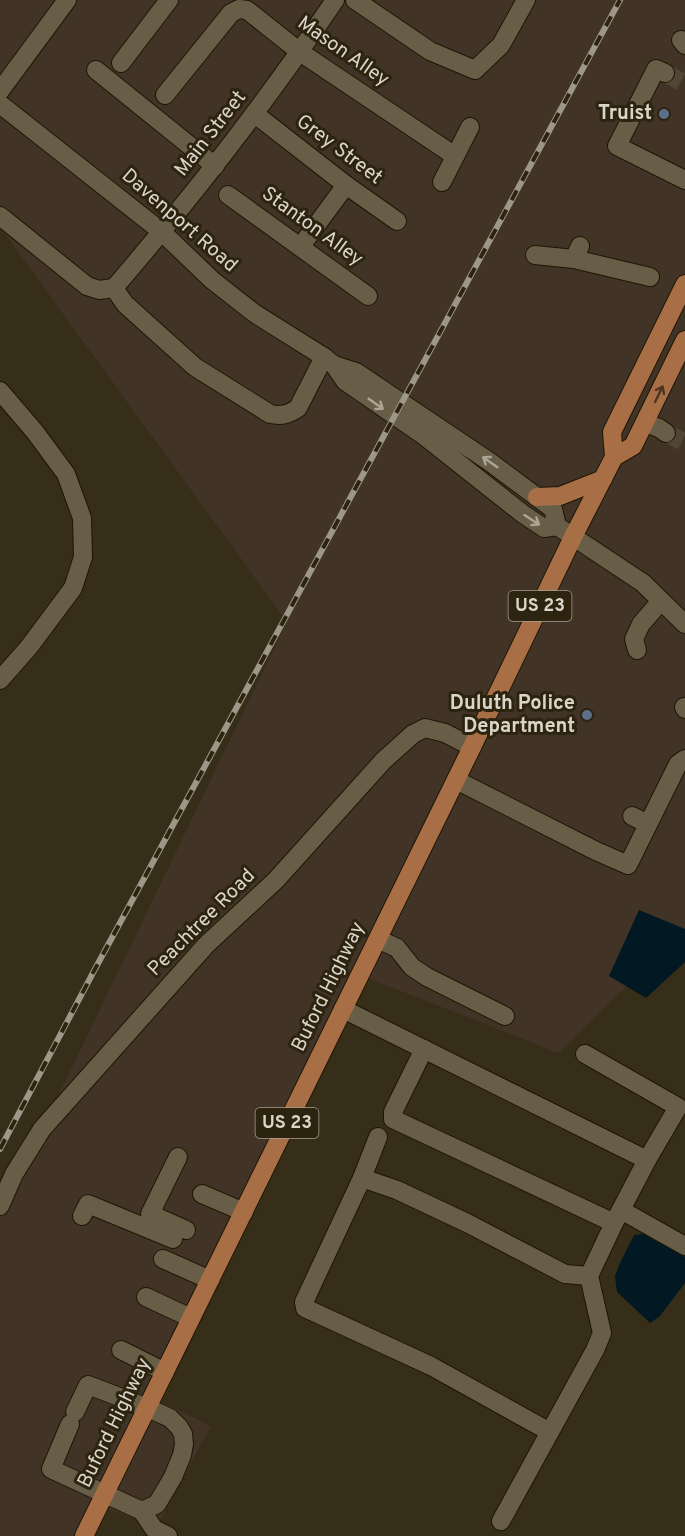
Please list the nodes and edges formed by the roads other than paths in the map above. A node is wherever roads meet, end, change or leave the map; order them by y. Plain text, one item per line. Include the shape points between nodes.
1 (67, 0) edge
2 (169, 0) edge
3 (335, 0) edge
4 (355, 0) edge
5 (526, 0) edge
6 (300, 52) junction
7 (121, 63) dead end
8 (96, 70) dead end
9 (664, 73) dead end
10 (0, 91) edge
11 (165, 94) dead end
12 (0, 104) edge
13 (255, 114) junction
14 (470, 128) dead end
15 (455, 156) junction
16 (215, 166) junction
17 (685, 180) edge
18 (442, 182) dead end
19 (346, 185) junction
20 (228, 195) dead end
21 (0, 216) edge
22 (397, 221) dead end
23 (162, 232) junction
24 (301, 246) junction
25 (535, 255) dead end
26 (650, 278) dead end
27 (685, 284) edge
28 (114, 288) junction
29 (368, 296) dead end
30 (685, 340) edge
31 (329, 361) junction
32 (0, 391) edge
33 (645, 423) junction
34 (666, 433) tunnel mouth
35 (614, 457) junction
36 (603, 479) junction
37 (537, 497) junction
38 (557, 526) junction
39 (573, 537) junction
40 (661, 601) junction
41 (685, 624) edge
42 (637, 650) dead end
43 (0, 680) edge
44 (472, 747) junction
45 (685, 759) edge
46 (456, 780) junction
47 (632, 816) dead end
48 (648, 824) junction
49 (378, 939) junction
50 (343, 1009) junction
51 (505, 1016) dead end
52 (424, 1049) junction
53 (585, 1054) dead end
54 (682, 1109) edge
55 (378, 1137) dead end
56 (178, 1156) dead end
57 (647, 1160) junction
58 (362, 1178) junction
59 (202, 1194) dead end
60 (0, 1206) edge
61 (244, 1212) junction
62 (82, 1216) dead end
63 (617, 1216) junction
64 (685, 1246) edge
65 (163, 1259) dead end
66 (589, 1276) junction
67 (210, 1280) junction
68 (146, 1297) dead end
69 (191, 1318) junction
70 (121, 1350) dead end
71 (165, 1372) junction
72 (148, 1408) junction
73 (550, 1432) junction
74 (105, 1495) junction
75 (142, 1511) junction
76 (501, 1521) dead end
77 (157, 1534) edge
78 (84, 1536) edge

1 - 10 street
2 - 7 street
3 - 6 street, Main Street
4 - 5 street via 430,51 475,70 501,45
6 - 11 street, Mason Alley via 247,10 239,9 231,13
6 - 13 street, Main Street
6 - 15 street, Mason Alley
8 - 16 street
9 - 17 street via 656,69 617,146 624,157 655,172
12 - 23 street, Davenport Road
13 - 16 street, Main Street
13 - 19 street, Grey Street
14 - 15 street
15 - 18 street
16 - 23 street, Main Street
19 - 22 street, Grey Street
19 - 24 street
20 - 24 street, Stanton Alley
21 - 28 street via 87,286 99,290
23 - 28 street, Main Street
23 - 31 street, Davenport Road via 254,313
24 - 29 street, Stanton Alley
25 - 26 street via 577,252
27 - 35 main road, Buford Highway / US 23 via 612,432
28 - 31 street via 125,304 195,367 270,414 280,416 298,408
33 -> 30 main road, Buford Highway / US 23
37 -> 31 street, Davenport Road via 356,372
31 -> 38 street, Davenport Road via 345,381 423,435 523,514 544,528
32 - 43 street via 66,474 82,518 83,557 73,588
33 - 34 street
33 - 35 main road, Buford Highway / US 23 via 633,446
35 - 36 main road, Buford Highway / US 23
36 - 37 main road via 560,496
36 - 39 main road, Buford Highway / US 23
37 - 38 street, Davenport Road via 554,509
38 - 39 street, Davenport Road
39 - 40 street, Davenport Road via 643,583
39 - 44 main road, Buford Highway / US 23
40 - 41 street, Davenport Road
40 - 42 street via 641,624 634,639
44 - 46 main road, Buford Highway / US 23
44 - 60 street, Peachtree Road via 425,728 383,761 276,880 206,945 42,1129 14,1174
45 - 48 street via 678,764
46 - 48 street via 512,815 622,868 628,865
46 - 49 main road, Buford Highway / US 23
47 - 48 street
49 - 50 main road, Buford Highway / US 23
49 - 51 street via 397,948 412,967 427,977
50 - 52 street
50 - 61 main road, Buford Highway / US 23
52 - 57 street
52 - 63 street via 393,1119
53 - 54 street
54 - 57 street
55 - 58 street
56 - 62 street via 150,1214 179,1234 88,1204
57 - 63 street
58 - 66 street via 468,1223 565,1274
58 - 73 street via 304,1302 305,1308 431,1366
59 - 61 street
61 - 67 main road, Buford Highway / US 23
63 - 64 street
63 - 66 street
65 - 67 street
66 - 73 street via 602,1333
67 - 69 main road, Buford Highway / US 23
68 - 69 street
69 - 71 main road, Buford Highway / US 23
70 - 71 street
71 - 72 main road, Buford Highway / US 23
72 - 74 main road, Buford Highway / US 23
72 - 74 street via 87,1385 51,1469
72 - 75 street via 179,1427 184,1444 183,1455 163,1495 157,1504
73 - 76 street
74 - 75 street
74 - 78 main road, Buford Highway / US 23
75 - 77 street

